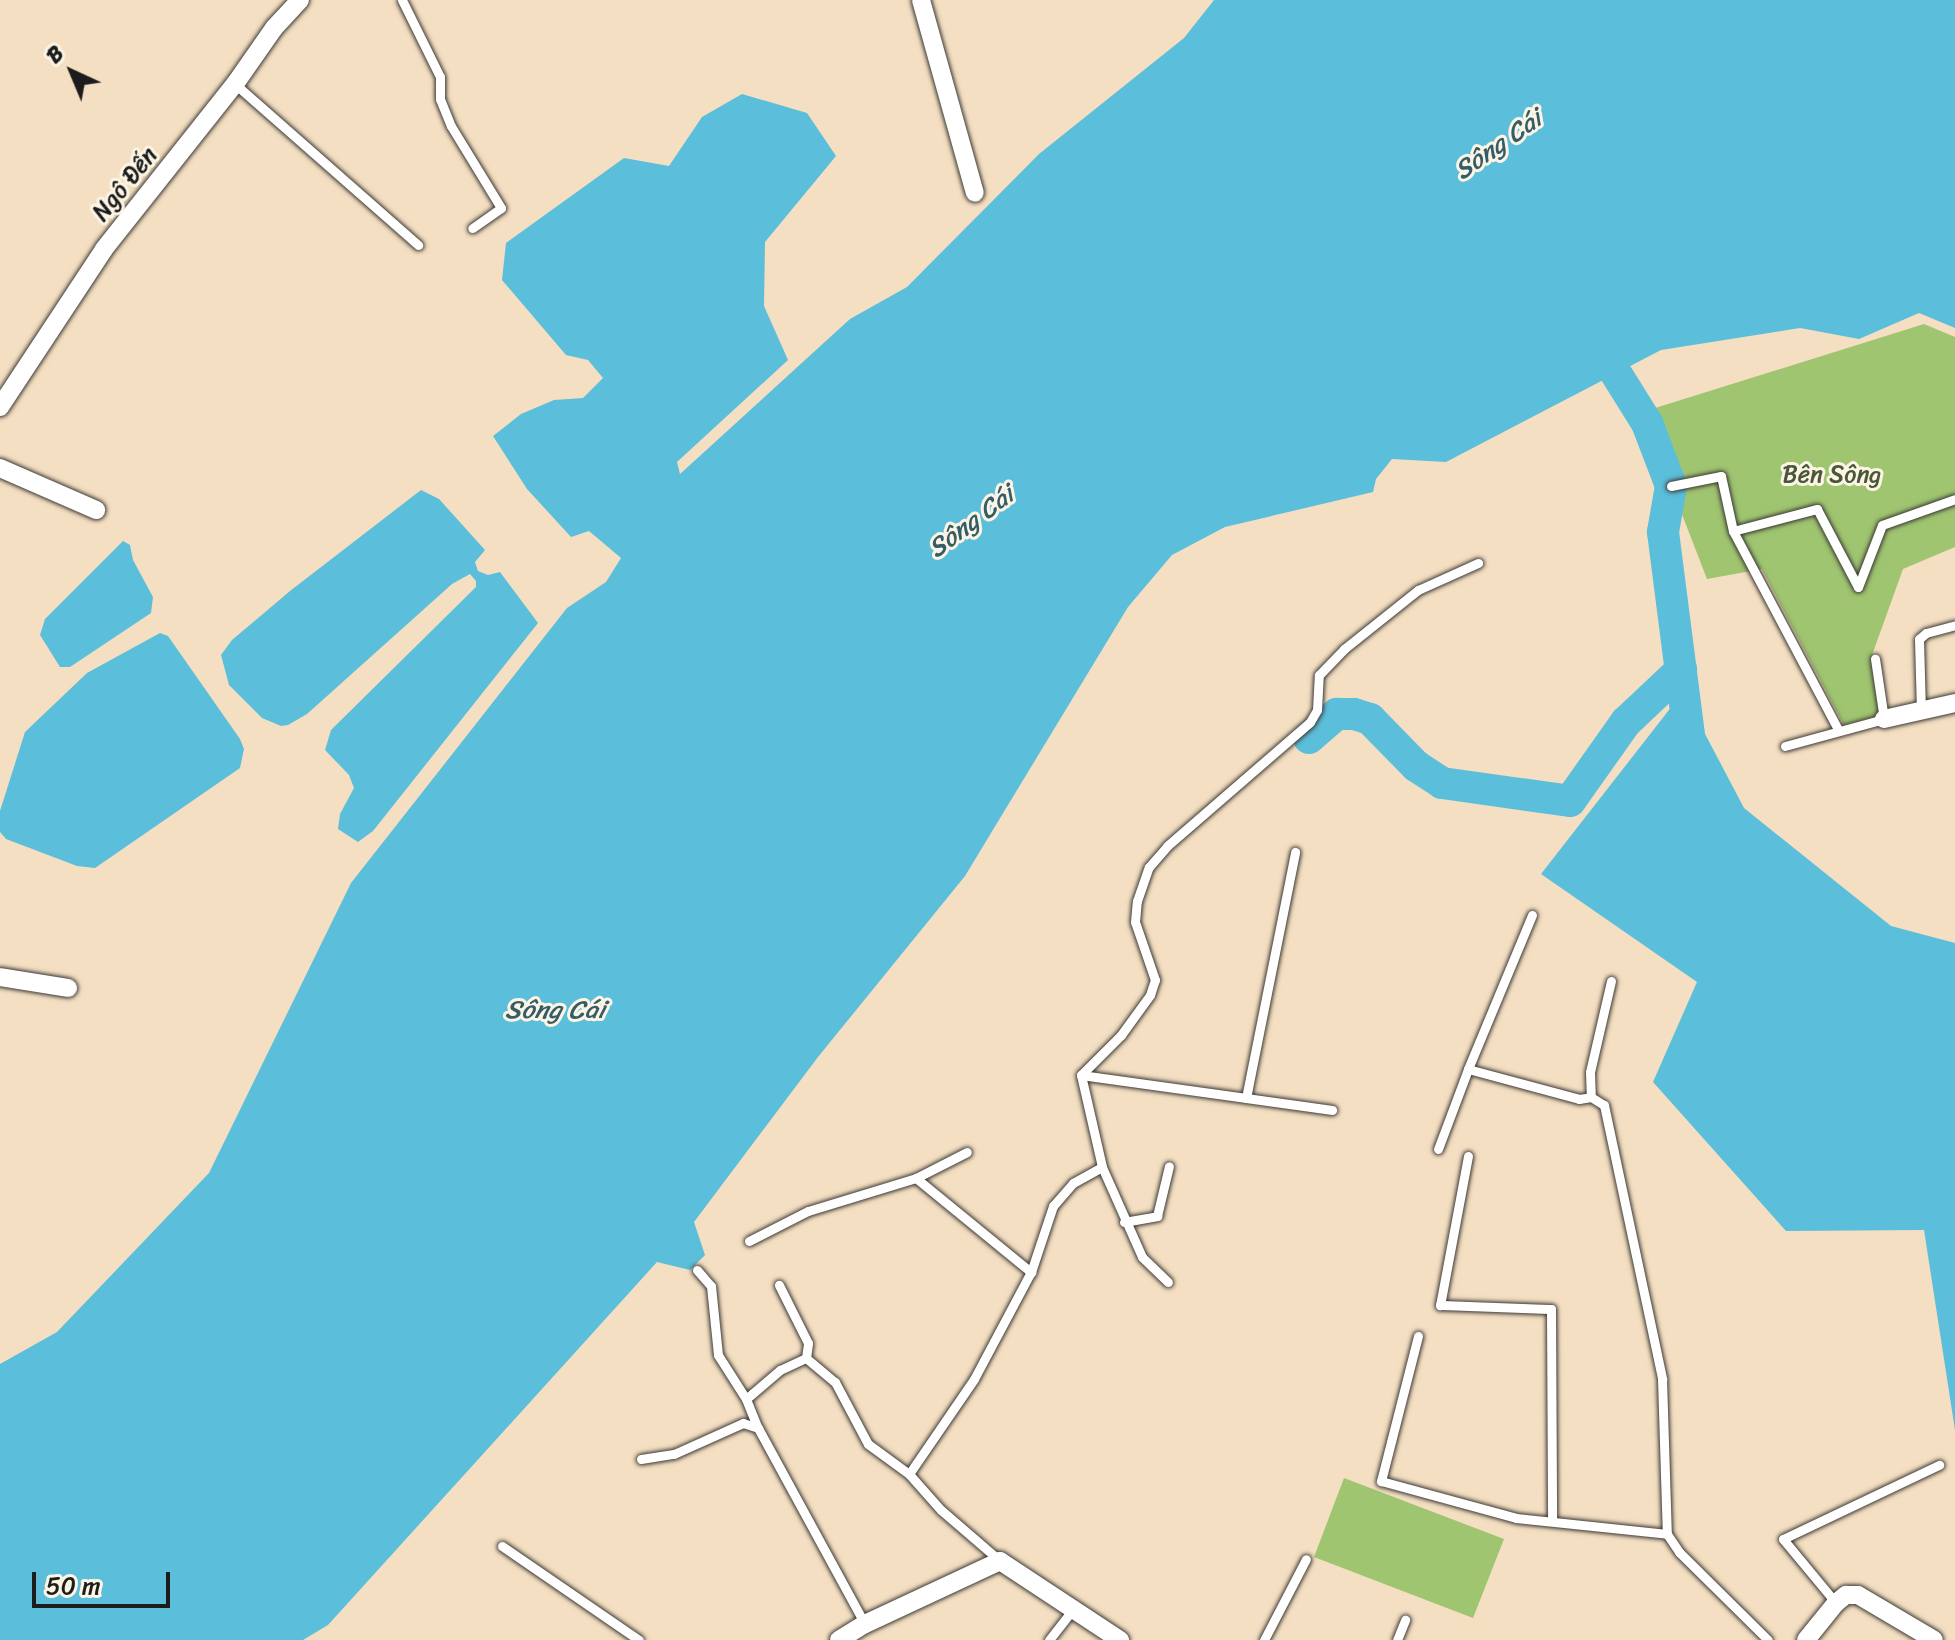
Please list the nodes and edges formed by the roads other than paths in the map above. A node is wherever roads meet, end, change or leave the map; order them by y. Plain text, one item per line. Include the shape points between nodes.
1 (402, 0) edge
2 (921, 0) edge
3 (296, 1) edge
4 (235, 84) junction
5 (975, 193) dead end
6 (472, 228) dead end
7 (418, 245) dead end
8 (0, 407) edge
9 (0, 468) edge
10 (1671, 486) dead end
11 (1955, 499) edge
12 (96, 510) dead end
13 (1733, 531) junction
14 (1478, 563) dead end
15 (1955, 625) edge
16 (1875, 659) dead end
17 (1955, 703) edge
18 (1921, 711) junction
19 (1884, 719) junction
20 (1839, 731) junction
21 (1785, 746) dead end
22 (1295, 852) dead end
23 (1532, 915) dead end
24 (0, 977) edge
25 (1611, 981) dead end
26 (68, 988) dead end
27 (1468, 1069) junction
28 (1081, 1075) junction
29 (1591, 1097) junction
30 (1246, 1098) junction
31 (1332, 1110) dead end
32 (1438, 1149) dead end
33 (967, 1152) dead end
34 (1468, 1156) dead end
35 (1169, 1166) dead end
36 (1102, 1167) junction
37 (916, 1178) junction
38 (1124, 1222) junction
39 (749, 1241) dead end
40 (697, 1270) dead end
41 (1031, 1272) junction
42 (1168, 1282) dead end
43 (779, 1285) dead end
44 (1418, 1336) dead end
45 (806, 1358) junction
46 (746, 1399) junction
47 (758, 1428) junction
48 (641, 1459) dead end
49 (1939, 1465) dead end
50 (909, 1474) junction
51 (1552, 1521) junction
52 (1667, 1534) junction
53 (502, 1546) dead end
54 (1306, 1559) dead end
55 (1000, 1561) junction
56 (1836, 1603) junction
57 (1073, 1609) junction
58 (1405, 1620) dead end
59 (865, 1624) junction
60 (639, 1640) edge
61 (839, 1640) edge
62 (1049, 1640) edge
63 (1120, 1640) edge
64 (1264, 1640) edge
65 (1397, 1640) edge
66 (1768, 1640) edge
67 (1806, 1640) edge
68 (1934, 1640) edge

1 - 6 lane via 440,77 440,99 451,126 501,208
2 - 5 street
3 - 4 street, Ngô Đến
4 - 7 lane
4 - 8 street, Ngô Đến via 104,249
9 - 12 street
10 - 13 lane via 1721,476
11 - 13 lane via 1882,525 1858,587 1817,509
13 - 20 lane
14 - 28 lane via 1418,590 1344,649 1319,675 1317,710 1310,722 1149,867 1135,922 1155,980 1121,1035
15 - 18 lane via 1919,639
16 - 19 lane
17 - 18 street
18 - 19 street
19 - 20 lane
20 - 21 lane
22 - 30 lane
23 - 27 lane
24 - 26 street
25 - 29 lane via 1590,1072
27 - 29 lane via 1579,1099
27 - 32 lane
28 - 30 lane
28 - 36 lane
29 - 52 lane via 1604,1105 1662,1379
30 - 31 lane
33 - 37 lane
34 - 51 lane via 1440,1305 1551,1309
35 - 38 lane via 1157,1216
36 - 38 lane
36 - 41 lane via 1073,1183 1053,1206
37 - 39 lane via 808,1211
37 - 41 lane
38 - 42 lane via 1142,1257
40 - 46 lane via 711,1286 718,1355
41 - 50 lane via 974,1379
43 - 45 lane via 808,1343
44 - 51 lane via 1381,1481 1516,1518
45 - 46 lane via 780,1370
45 - 50 lane via 835,1382 868,1444
46 - 47 lane
47 - 48 lane via 743,1423 674,1454
47 - 59 lane
49 - 56 lane via 1783,1539
50 - 55 lane
51 - 52 lane
52 - 66 lane
53 - 60 lane
54 - 64 lane
55 - 57 street
55 - 59 street
56 - 67 street
56 - 68 street via 1846,1595 1858,1595
57 - 62 lane
57 - 63 street
58 - 65 lane
59 - 61 street

